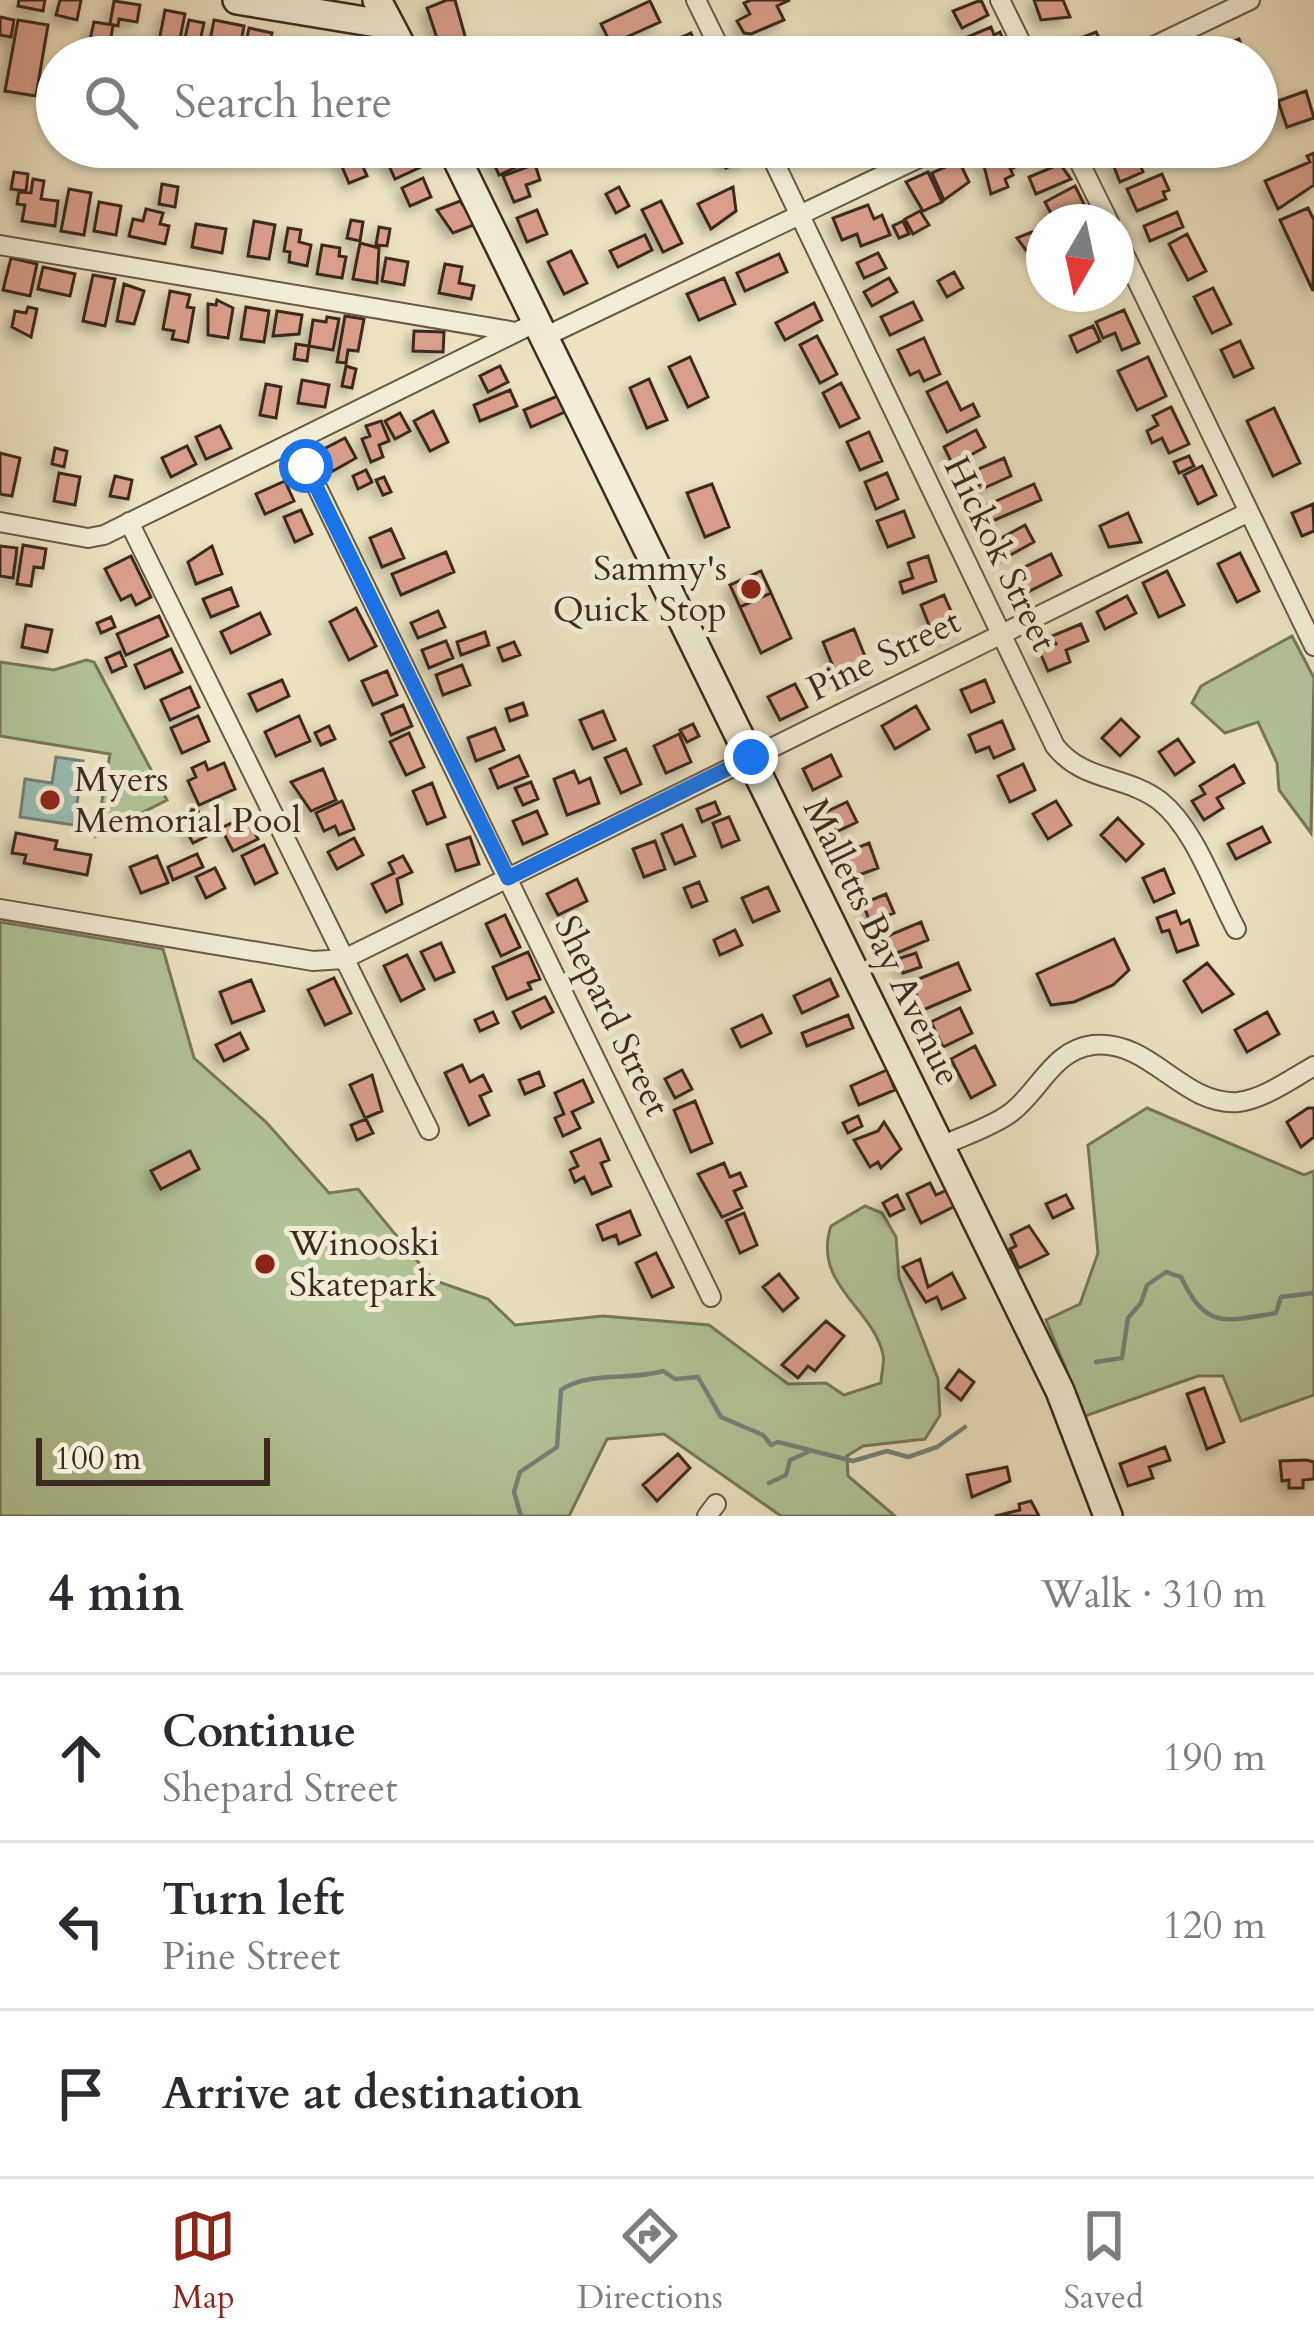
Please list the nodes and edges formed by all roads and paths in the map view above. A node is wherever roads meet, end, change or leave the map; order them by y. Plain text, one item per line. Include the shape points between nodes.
1 (237, 0) edge
2 (696, 0) edge
3 (1000, 0) edge
4 (1250, 0) edge
5 (383, 12) edge
6 (714, 36) edge
7 (1018, 36) edge
8 (1175, 36) edge
9 (460, 168) edge
10 (777, 168) edge
11 (898, 168) edge
12 (1082, 168) edge
13 (1099, 204) edge
14 (800, 215) junction
15 (0, 245) edge
16 (1134, 274) edge
17 (532, 330) junction
18 (295, 442) junction
19 (1249, 512) junction
20 (0, 522) edge
21 (129, 522) junction
22 (1002, 634) junction
23 (1314, 646) edge
24 (751, 757) junction
25 (508, 878) junction
26 (0, 909) edge
27 (1236, 929) dead end
28 (344, 959) junction
29 (1314, 1066) edge
30 (429, 1130) dead end
31 (940, 1146) junction
32 (711, 1297) dead end
33 (1108, 1516) edge

1 - 5 street
2 - 6 street
3 - 7 street
4 - 8 street
9 - 17 street, Malletts Bay Avenue
10 - 14 street, Hickok Street
11 - 14 street
12 - 13 street
14 - 17 street
14 - 22 street, Hickok Street
15 - 17 street
16 - 19 street
17 - 18 street
17 - 24 street, Malletts Bay Avenue
18 - 21 street
18 - 25 street, Shepard Street
19 - 22 street, Pine Street
19 - 23 street
20 - 21 street via 88,538
21 - 28 street
22 - 24 street, Pine Street
22 - 27 street, Hickok Street via 1064,758 1172,812
24 - 25 street, Pine Street
24 - 31 street, Malletts Bay Avenue
25 - 28 street, Pine Street
25 - 32 street, Shepard Street
26 - 28 street, Pine Street via 313,961
28 - 30 street
29 - 31 street via 1251,1099 1225,1101 1122,1047 1083,1047 1060,1059 1010,1113
31 - 33 street, Malletts Bay Avenue via 1060,1391

